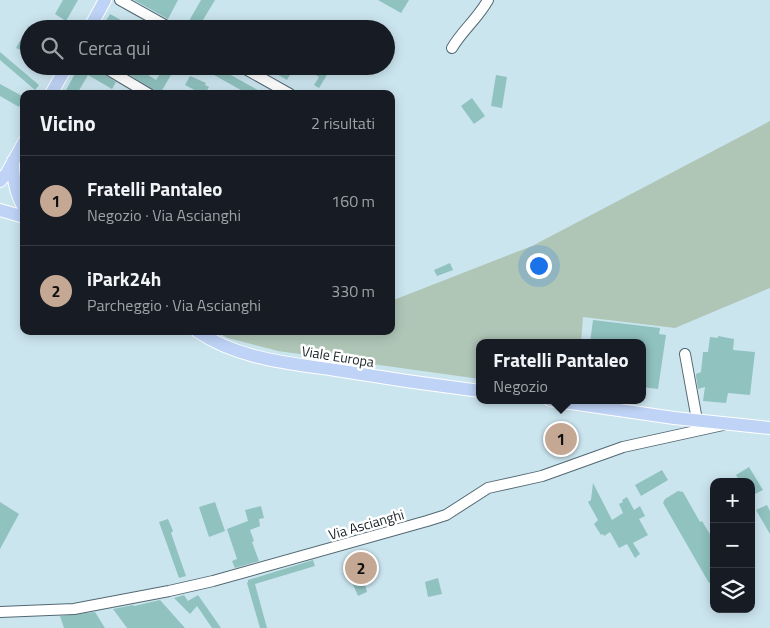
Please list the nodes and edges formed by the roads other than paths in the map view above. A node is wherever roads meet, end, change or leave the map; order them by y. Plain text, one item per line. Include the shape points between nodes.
1 (105, 0) edge
2 (120, 0) edge
3 (488, 0) edge
4 (94, 20) edge
5 (156, 20) edge
6 (452, 48) dead end
7 (62, 75) edge
8 (117, 75) edge
9 (256, 75) edge
10 (53, 90) edge
11 (142, 90) edge
12 (283, 90) edge
13 (20, 149) edge
14 (13, 161) junction
15 (0, 182) edge
16 (16, 191) junction
17 (20, 200) edge
18 (2, 210) edge
19 (20, 216) edge
20 (204, 335) edge
21 (686, 354) dead end
22 (476, 390) edge
23 (579, 404) edge
24 (697, 420) junction
25 (727, 424) junction
26 (770, 428) edge
27 (0, 612) edge

1 - 4 main road
2 - 5 street
3 - 6 street
7 - 10 main road
8 - 11 street
9 - 12 street
13 - 14 main road
14 - 15 main road
14 - 16 main road
15 - 16 main road via 8,183
16 - 17 main road
16 - 18 main road via 13,206
18 - 19 main road
20 - 22 main road, Viale Europa via 230,350 276,361
21 - 24 street
23 - 24 main road
24 - 25 main road
25 - 26 main road
25 - 27 street, Via Ascianghi via 622,447 542,476 488,488 446,515 213,581 74,609

